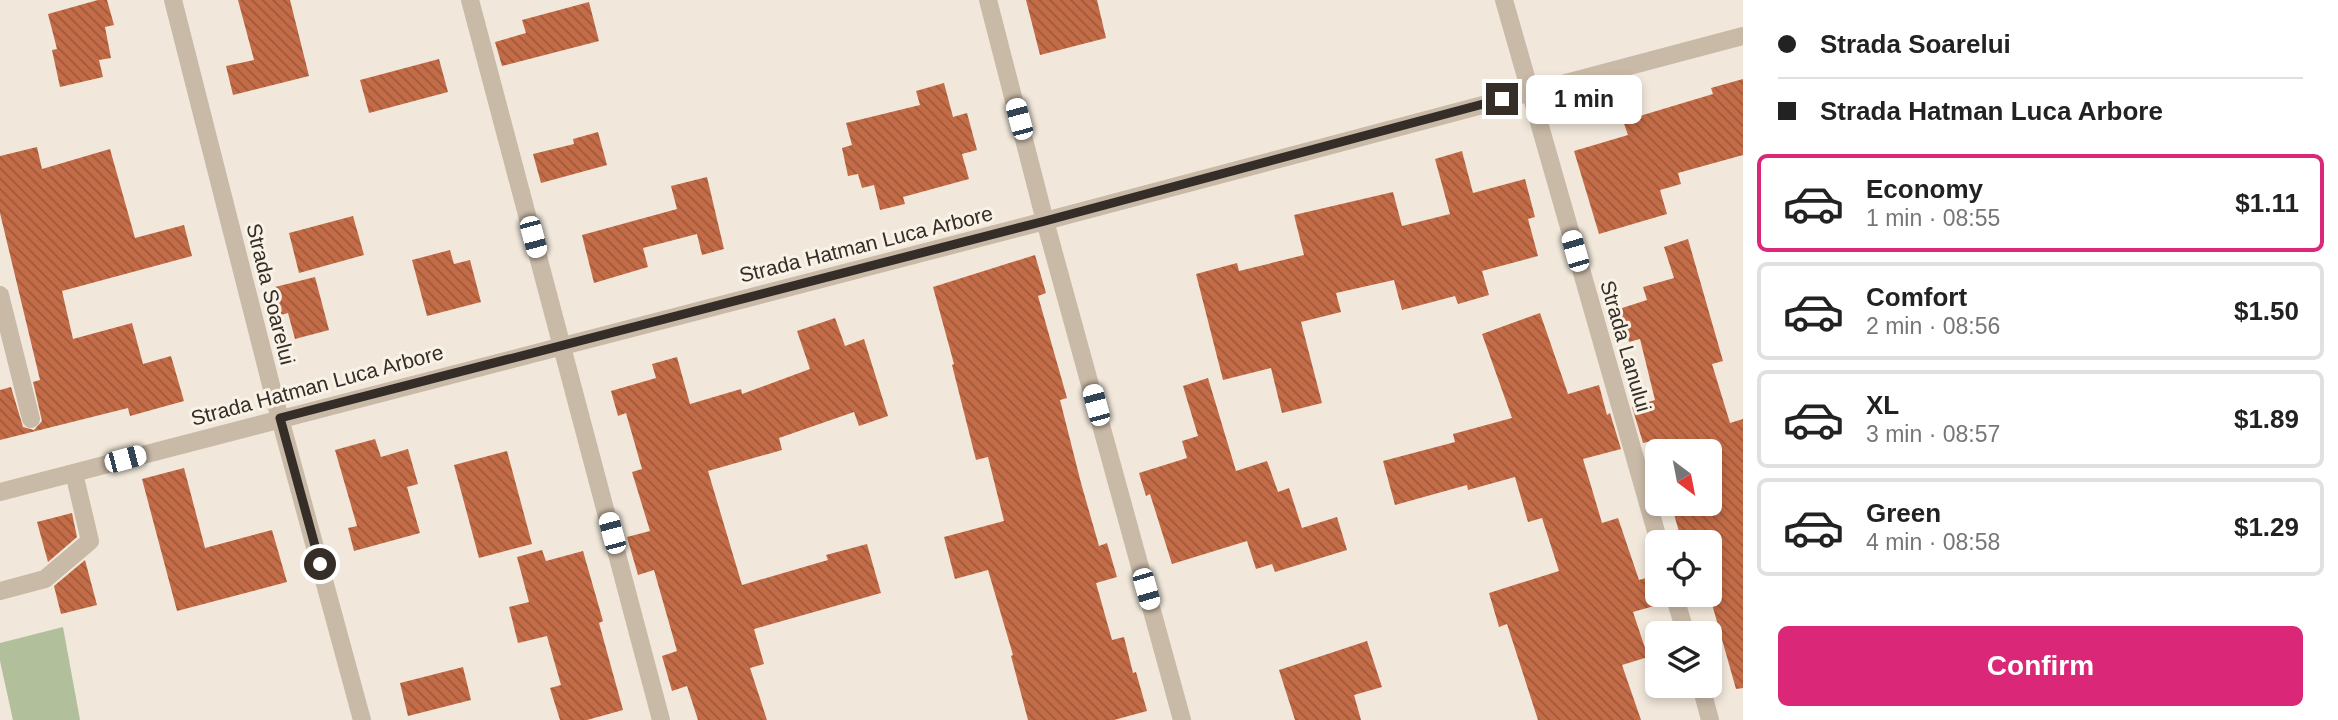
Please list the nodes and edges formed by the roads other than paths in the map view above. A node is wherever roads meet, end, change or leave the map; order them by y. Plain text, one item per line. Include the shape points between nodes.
1 (173, 0) edge
2 (470, 0) edge
3 (988, 0) edge
4 (1504, 0) edge
5 (1743, 36) edge
6 (1529, 92) junction
7 (1045, 221) junction
8 (0, 295) edge
9 (562, 345) junction
10 (280, 418) junction
11 (31, 419) dead end
12 (74, 473) junction
13 (0, 492) edge
14 (1656, 530) edge
15 (0, 592) edge
16 (1704, 698) edge
17 (362, 720) edge
18 (661, 720) edge
19 (1182, 720) edge
20 (1710, 720) edge

1 - 10 street, Strada Soarelui
2 - 9 street
3 - 7 street
4 - 6 street, Strada Lanului
5 - 6 street, Strada Hatman Luca Arbore
6 - 7 street, Strada Hatman Luca Arbore
6 - 14 street, Strada Lanului
7 - 9 street, Strada Hatman Luca Arbore
7 - 19 street
8 - 11 street
9 - 10 street, Strada Hatman Luca Arbore
9 - 18 street
10 - 12 street, Strada Hatman Luca Arbore
10 - 17 street, Strada Soarelui
12 - 13 street, Strada Hatman Luca Arbore
12 - 15 street via 90,541 45,579
16 - 20 street

